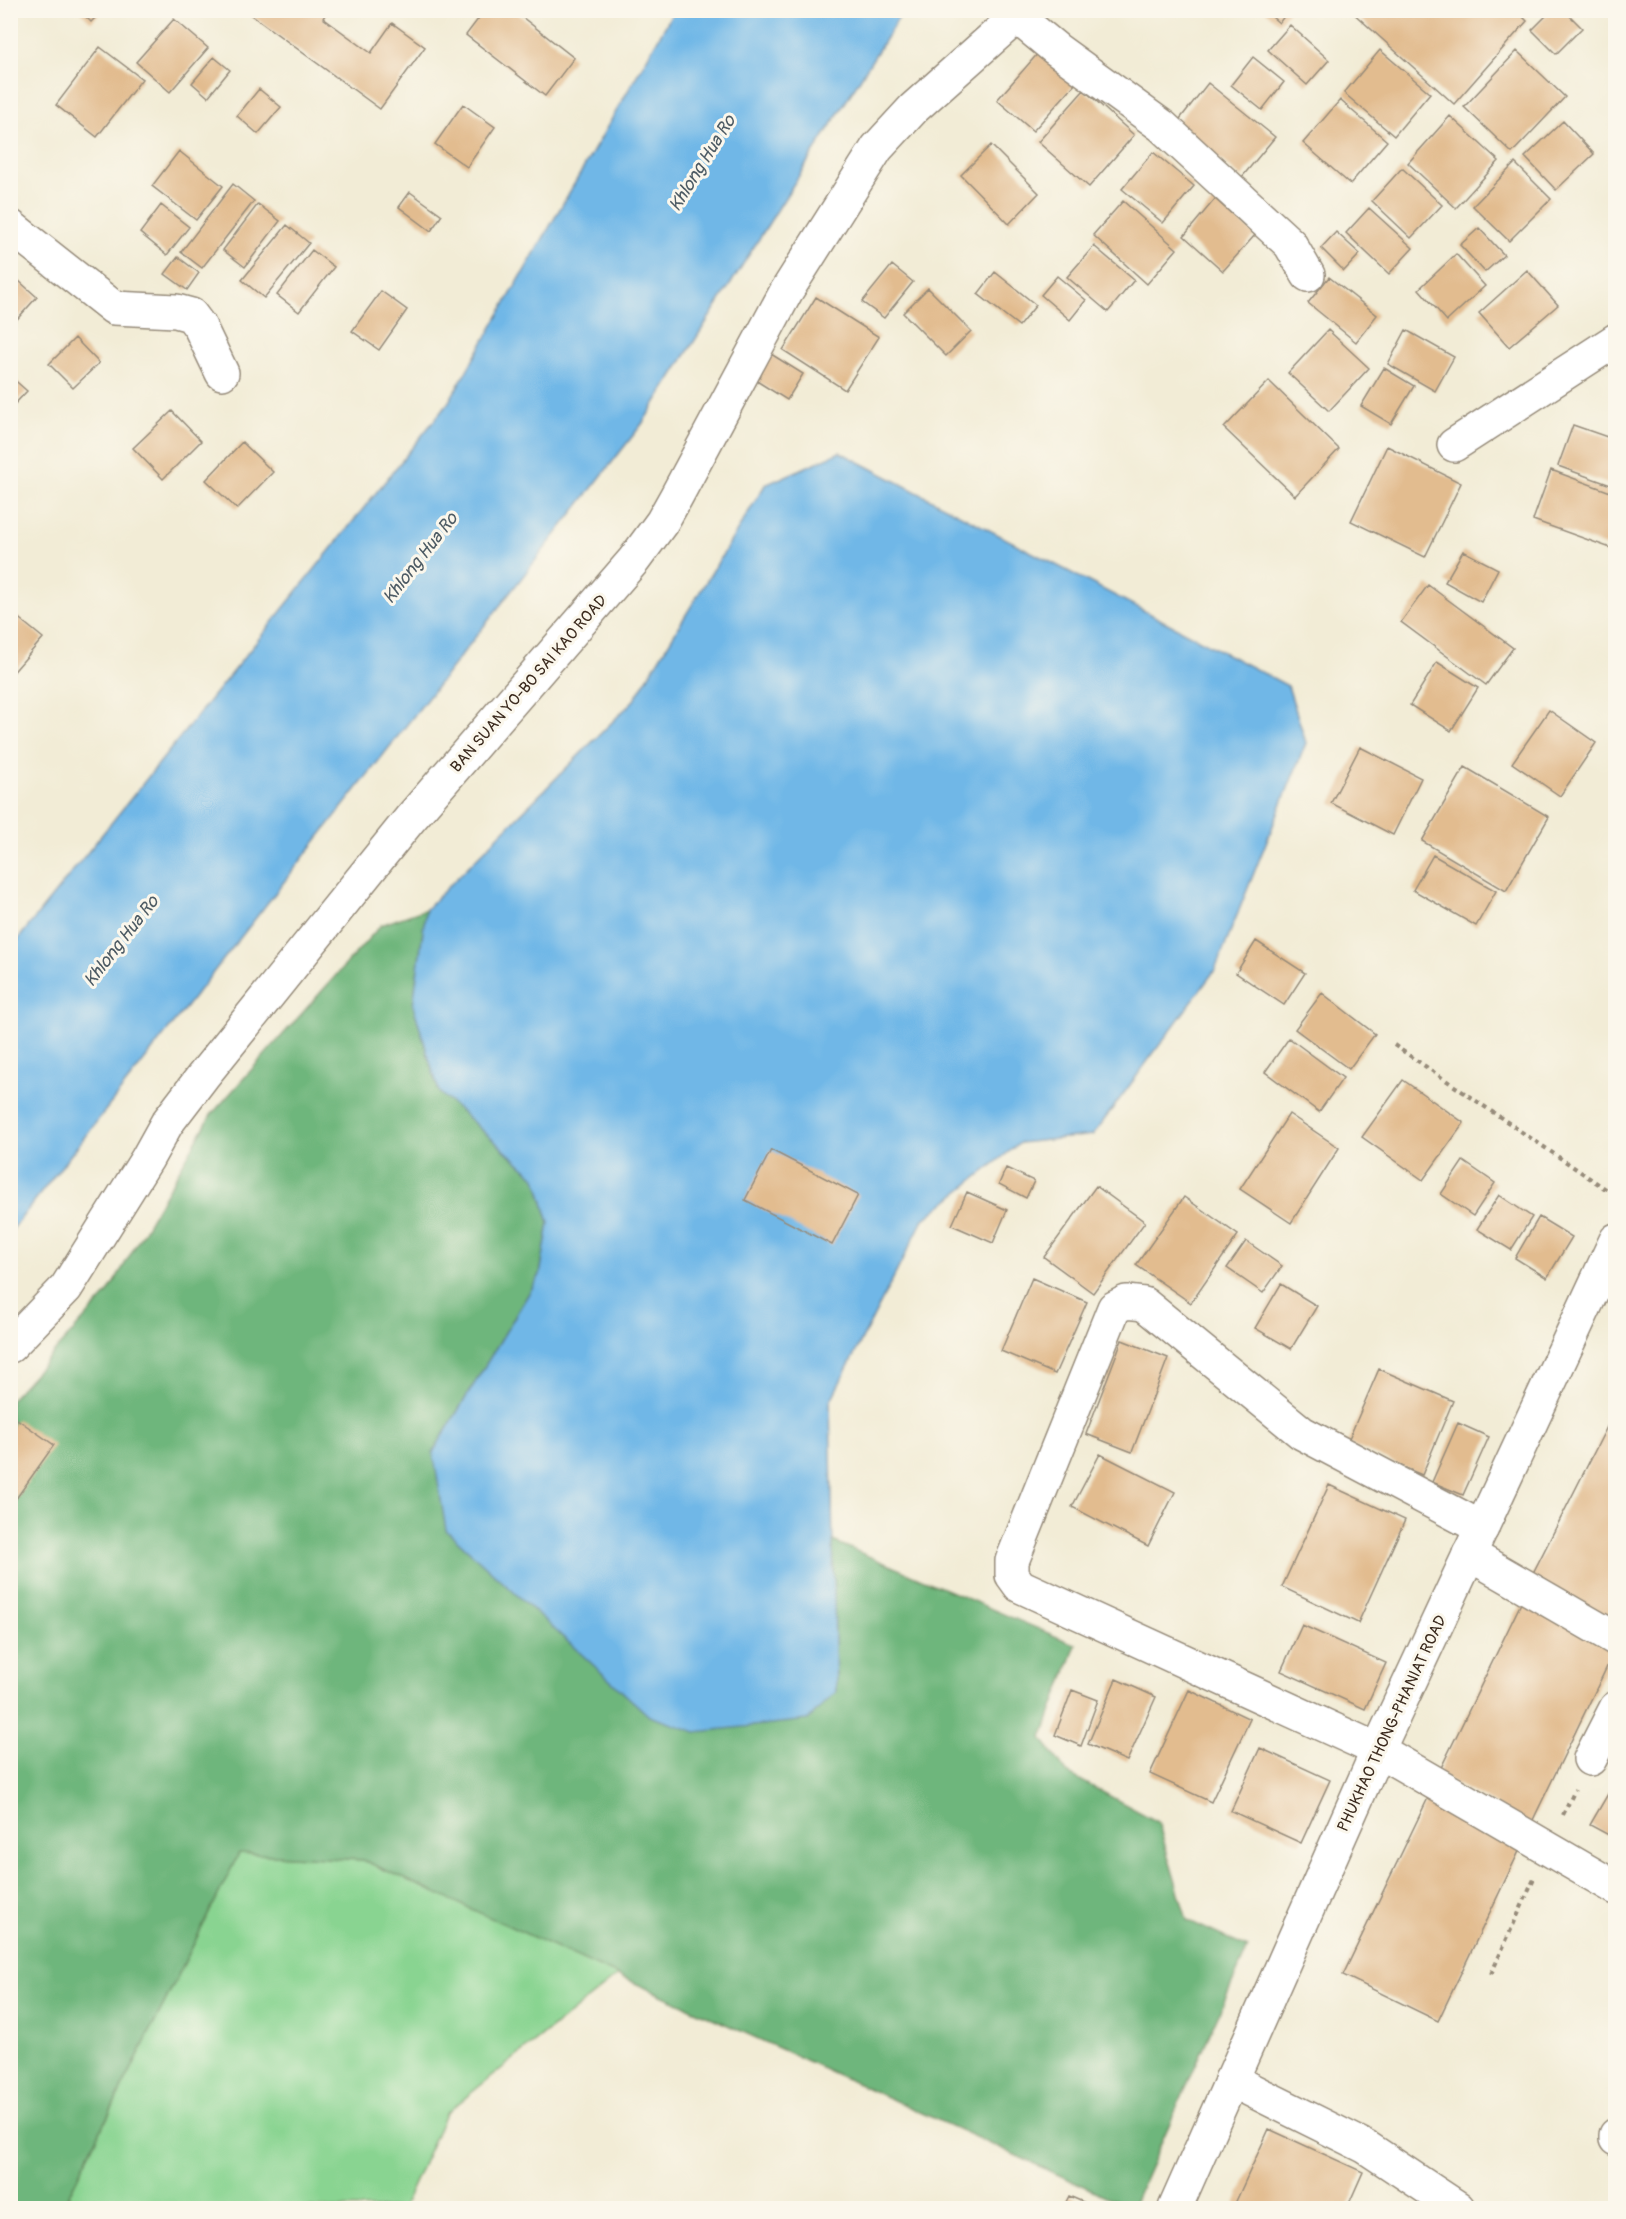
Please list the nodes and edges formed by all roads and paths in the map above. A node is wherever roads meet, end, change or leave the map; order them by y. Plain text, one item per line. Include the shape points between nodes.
1 (1020, 14) edge
2 (10, 226) edge
3 (1308, 275) dead end
4 (1616, 340) edge
5 (222, 373) dead end
6 (1454, 444) dead end
7 (1394, 1046) dead end
8 (1616, 1196) edge
9 (1616, 1240) edge
10 (10, 1346) edge
11 (1475, 1541) junction
12 (1616, 1639) edge
13 (1616, 1708) edge
14 (1378, 1750) junction
15 (1590, 1759) dead end
16 (1616, 1888) edge
17 (1232, 2080) junction
18 (1175, 2208) edge
19 (1458, 2208) edge

1 - 3 street via 1056,49 1162,126 1290,244
1 - 10 street, BAN SUAN YO-BO SAI KAO ROAD via 914,108 877,148 786,292 662,522 634,560 410,819 203,1076 166,1123 66,1287
2 - 5 street via 114,308 191,315
4 - 6 street
7 - 8 path
9 - 11 street, PHUKHAO THONG-PHANIAT ROAD
11 - 12 street
11 - 14 street, PHUKHAO THONG-PHANIAT ROAD
11 - 14 street via 1302,1433 1144,1304 1126,1302 1114,1308 1012,1561 1012,1575 1020,1586
13 - 15 street
14 - 16 street
14 - 17 street, PHUKHAO THONG-PHANIAT ROAD
17 - 18 street, PHUKHAO THONG-PHANIAT ROAD
17 - 19 street via 1366,2147

